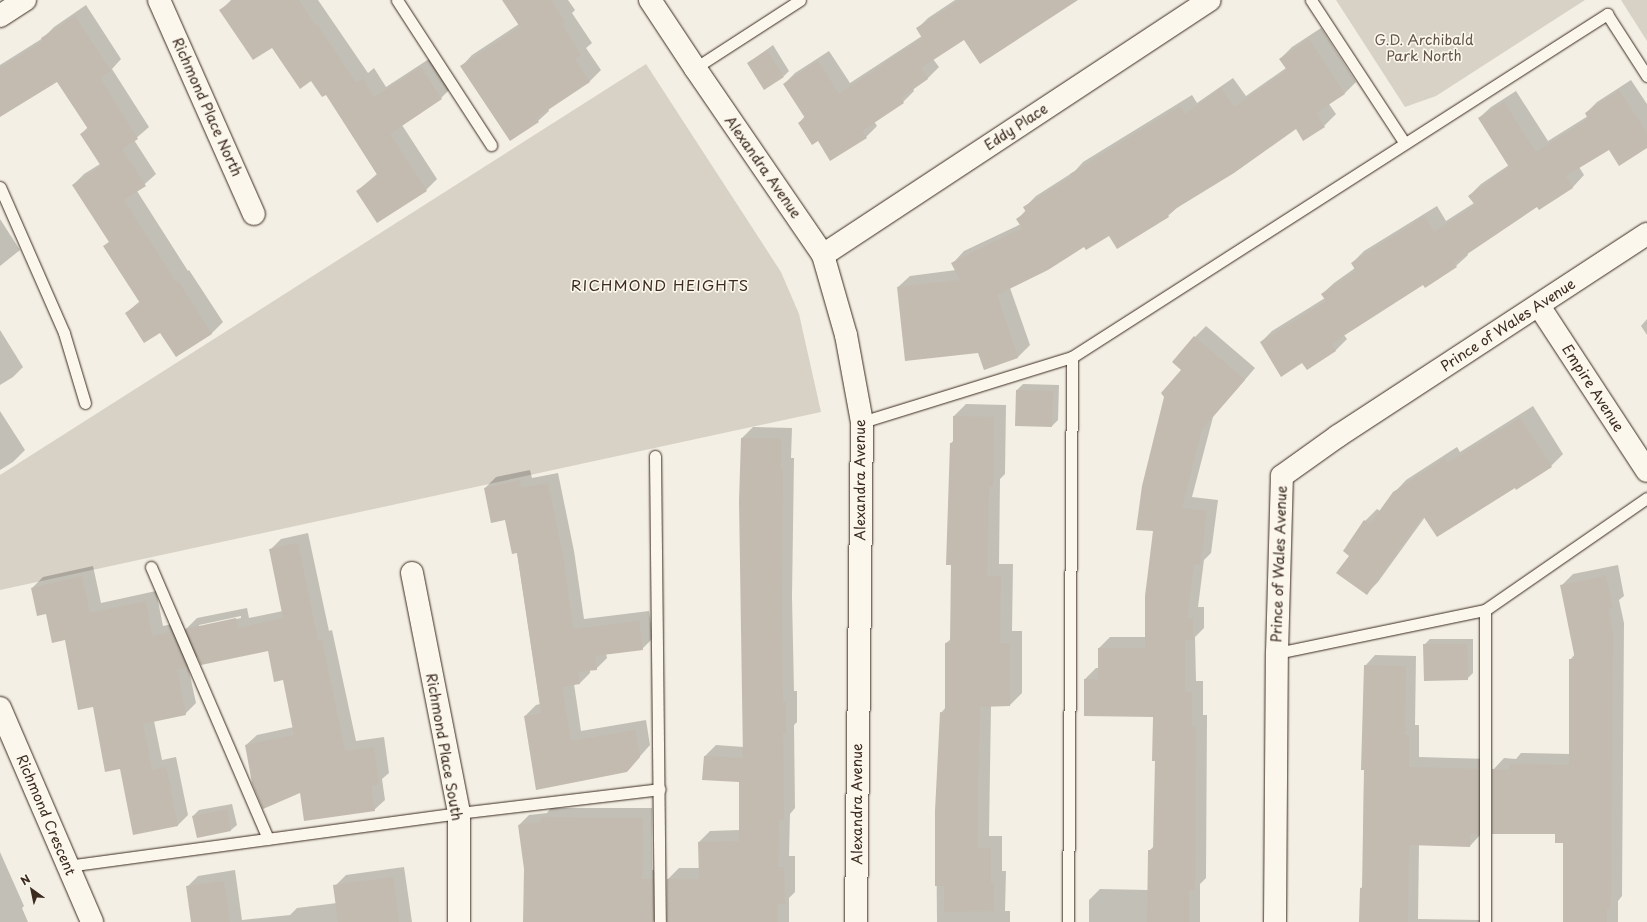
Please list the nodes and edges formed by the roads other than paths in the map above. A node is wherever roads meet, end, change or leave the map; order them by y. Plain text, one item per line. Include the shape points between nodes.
1 (25, 0) edge
2 (159, 0) edge
3 (398, 0) edge
4 (650, 0) edge
5 (800, 0) edge
6 (1209, 0) edge
7 (1311, 0) edge
8 (0, 16) edge
9 (695, 68) junction
10 (1647, 76) edge
11 (1404, 142) junction
12 (491, 146) dead end
13 (0, 187) edge
14 (254, 214) dead end
15 (1647, 234) edge
16 (823, 255) junction
17 (1539, 306) junction
18 (1072, 357) junction
19 (85, 403) dead end
20 (862, 422) junction
21 (655, 456) dead end
22 (1647, 471) edge
23 (1647, 498) edge
24 (151, 567) dead end
25 (412, 573) dead end
26 (1485, 610) junction
27 (1277, 653) junction
28 (0, 708) edge
29 (660, 789) junction
30 (459, 813) junction
31 (268, 839) junction
32 (67, 866) junction
33 (92, 922) edge
34 (459, 922) edge
35 (660, 922) edge
36 (856, 922) edge
37 (1068, 922) edge
38 (1275, 922) edge
39 (1485, 922) edge

1 - 8 street
2 - 14 street, Richmond Place North
3 - 12 lane
4 - 9 street, Alexandra Avenue
5 - 9 lane
6 - 16 street, Eddy Place
7 - 11 lane
9 - 16 street, Alexandra Avenue
10 - 11 lane via 1606,14
11 - 18 lane
13 - 19 lane via 64,333
15 - 17 street, Prince of Wales Avenue
16 - 20 street, Alexandra Avenue via 846,335
17 - 22 street, Empire Avenue
17 - 27 street, Prince of Wales Avenue via 1338,436 1282,476
18 - 20 lane
18 - 37 lane
20 - 36 street, Alexandra Avenue
21 - 29 lane
23 - 26 lane
24 - 31 lane
25 - 30 street, Richmond Place South
26 - 27 lane
26 - 39 lane
27 - 38 street, Prince of Wales Avenue
28 - 32 street, Richmond Crescent
29 - 30 lane
29 - 35 lane
30 - 31 lane
30 - 34 street, Richmond Place South
31 - 32 lane
32 - 33 street, Richmond Crescent

